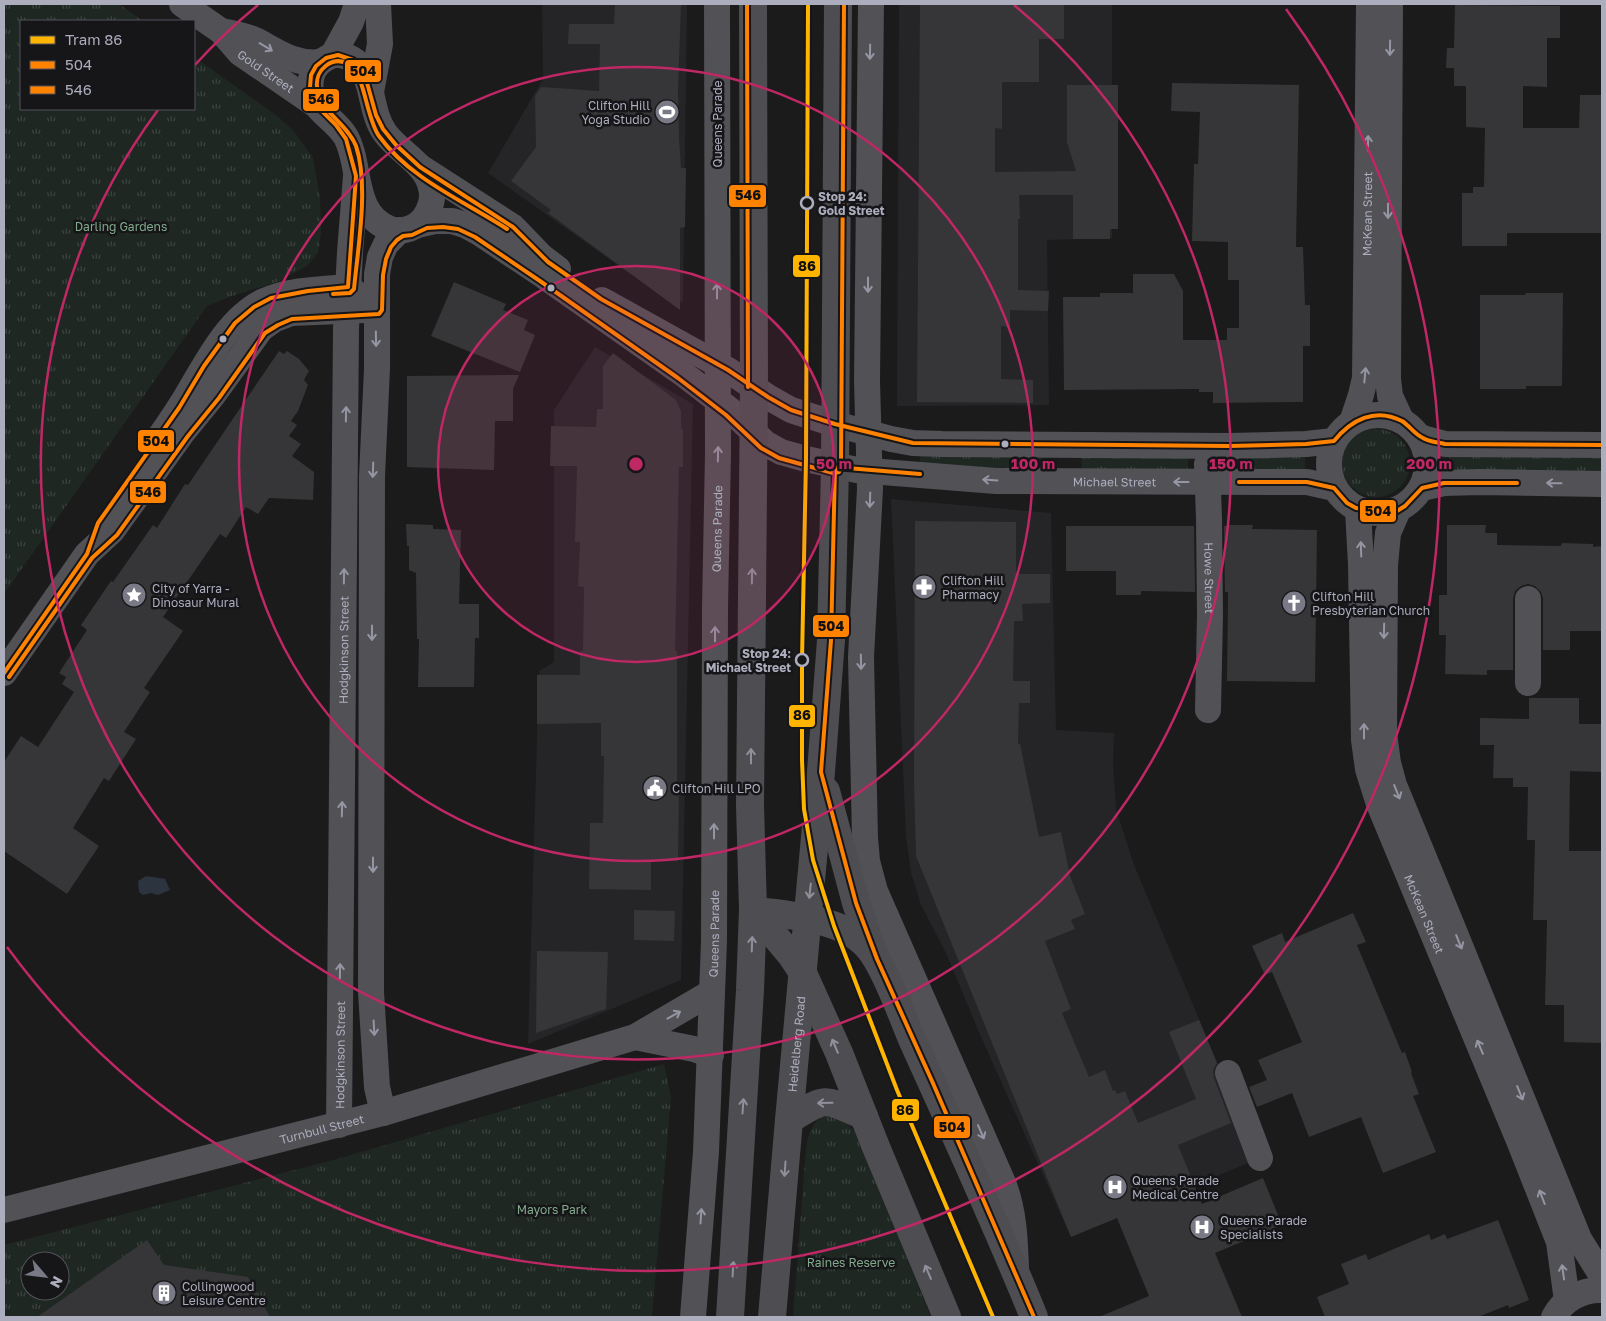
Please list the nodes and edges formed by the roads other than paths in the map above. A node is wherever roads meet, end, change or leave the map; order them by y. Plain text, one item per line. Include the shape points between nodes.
1 (182, 4) edge
2 (356, 4) edge
3 (378, 4) edge
4 (717, 4) edge
5 (753, 4) edge
6 (838, 4) edge
7 (871, 4) edge
8 (1369, 4) edge
9 (1390, 4) edge
10 (221, 31) junction
11 (327, 59) junction
12 (371, 98) junction
13 (316, 106) junction
14 (420, 167) junction
15 (356, 176) junction
16 (409, 228) junction
17 (836, 253) junction
18 (868, 253) junction
19 (347, 299) junction
20 (376, 309) junction
21 (717, 363) junction
22 (754, 387) junction
23 (718, 401) junction
24 (1352, 422) junction
25 (835, 424) junction
26 (1410, 429) junction
27 (868, 432) junction
28 (753, 433) junction
29 (1334, 441) junction
30 (1057, 444) junction
31 (1602, 445) edge
32 (1207, 446) junction
33 (835, 467) junction
34 (870, 471) junction
35 (1056, 481) junction
36 (1207, 482) junction
37 (1602, 484) edge
38 (1334, 488) junction
39 (1422, 488) junction
40 (1358, 510) junction
41 (1398, 510) junction
42 (1528, 599) dead end
43 (752, 606) junction
44 (715, 608) junction
45 (862, 616) junction
46 (832, 617) junction
47 (4, 673) edge
48 (1528, 684) dead end
49 (1208, 710) dead end
50 (821, 772) junction
51 (714, 863) junction
52 (751, 864) junction
53 (754, 910) junction
54 (808, 919) junction
55 (877, 959) junction
56 (803, 972) junction
57 (712, 992) junction
58 (635, 1037) junction
59 (710, 1055) junction
60 (1228, 1073) dead end
61 (943, 1076) junction
62 (383, 1113) junction
63 (864, 1116) junction
64 (789, 1120) junction
65 (339, 1125) junction
66 (1260, 1158) dead end
67 (4, 1210) edge
68 (1602, 1276) edge
69 (1602, 1290) edge
70 (1560, 1309) edge
71 (693, 1317) edge
72 (730, 1317) edge
73 (772, 1317) edge
74 (947, 1317) edge
75 (1034, 1317) edge

1 - 10 street, Gold Street
2 - 11 street via 351,22
3 - 12 street via 380,44
21 -> 4 street, Queens Parade
5 - 22 main road
6 - 17 main road
7 -> 18 street
24 -> 8 street, McKean Street via 1365,378
9 -> 26 street, McKean Street via 1388,379 1390,396
10 -> 11 street, Gold Street via 248,37 295,60 308,63
10 - 13 street, Gold Street via 240,53
11 - 12 street, Gold Street via 348,58 361,68
11 - 13 street via 313,70 310,82
12 - 14 street, Gold Street via 386,134
13 - 15 street, Gold Street via 346,139
14 - 16 street via 429,179 432,198 427,214
14 - 21 street via 513,227 548,262 601,299
15 - 16 street, Gold Street via 362,199 373,217 388,228
15 - 19 street, Hodgkinson Street
16 - 20 street via 389,240 380,257
16 - 23 street via 435,221 465,225 478,232 582,302
17 - 18 street
17 - 25 main road
18 -> 27 street
19 - 20 street
19 - 47 street via 275,319 262,329 112,532 87,554
65 -> 19 street, Hodgkinson Street
20 -> 62 street via 378,369 372,476 371,992 377,1087
21 - 22 street
21 - 23 street, Queens Parade
22 - 25 street via 791,410
22 - 28 main road
23 - 28 street
44 -> 23 street, Queens Parade
24 - 26 street via 1368,416 1385,415
24 - 29 street
25 - 27 street
25 - 33 main road
26 - 31 street via 1445,444
26 - 39 street via 1425,450 1426,475
27 - 30 street via 913,443
27 - 34 street
28 - 33 street, Michael Street via 781,452
43 -> 28 main road
29 - 32 street
29 - 38 street via 1328,473
30 - 32 street
30 - 35 street
32 - 36 street, Howe Street
33 - 34 street, Michael Street
33 - 46 main road
35 -> 34 street, Michael Street via 996,481
34 -> 45 street
36 -> 35 street, Michael Street
36 - 38 street, Michael Street via 1307,482
36 - 49 street, Howe Street via 1210,518
37 -> 39 street via 1480,482 1444,483
38 - 40 street via 1342,499
39 - 41 street
40 - 41 street
70 -> 40 street, McKean Street via 1559,1242 1379,804 1368,769 1364,740
41 -> 68 street, McKean Street via 1388,533 1385,573 1384,733 1388,763 1394,785 1579,1239
42 - 48 street
43 - 44 street
52 -> 43 main road
51 -> 44 street, Queens Parade
45 - 46 street
45 -> 61 street via 867,861
46 - 50 main road
50 -> 54 main road, Heidelberg Road
50 - 55 main road via 856,903
51 - 52 street
51 - 57 street, Queens Parade
52 - 53 main road
53 - 54 main road
53 - 56 main road
72 -> 53 main road
54 - 55 main road via 850,932
54 - 56 main road, Heidelberg Road
55 - 61 main road
63 -> 56 main road
56 - 64 main road, Heidelberg Road
58 -> 57 street, Turnbull Street
57 - 59 street, Queens Parade
58 - 59 street, Turnbull Street
58 - 62 street, Turnbull Street
71 -> 59 street, Queens Parade
60 - 66 street
61 -> 75 main road
62 - 65 street, Turnbull Street
63 -> 64 main road via 824,1101 815,1103
74 -> 63 main road
64 -> 73 main road, Heidelberg Road
65 - 67 street, Turnbull Street
69 - 70 street via 1580,1293

